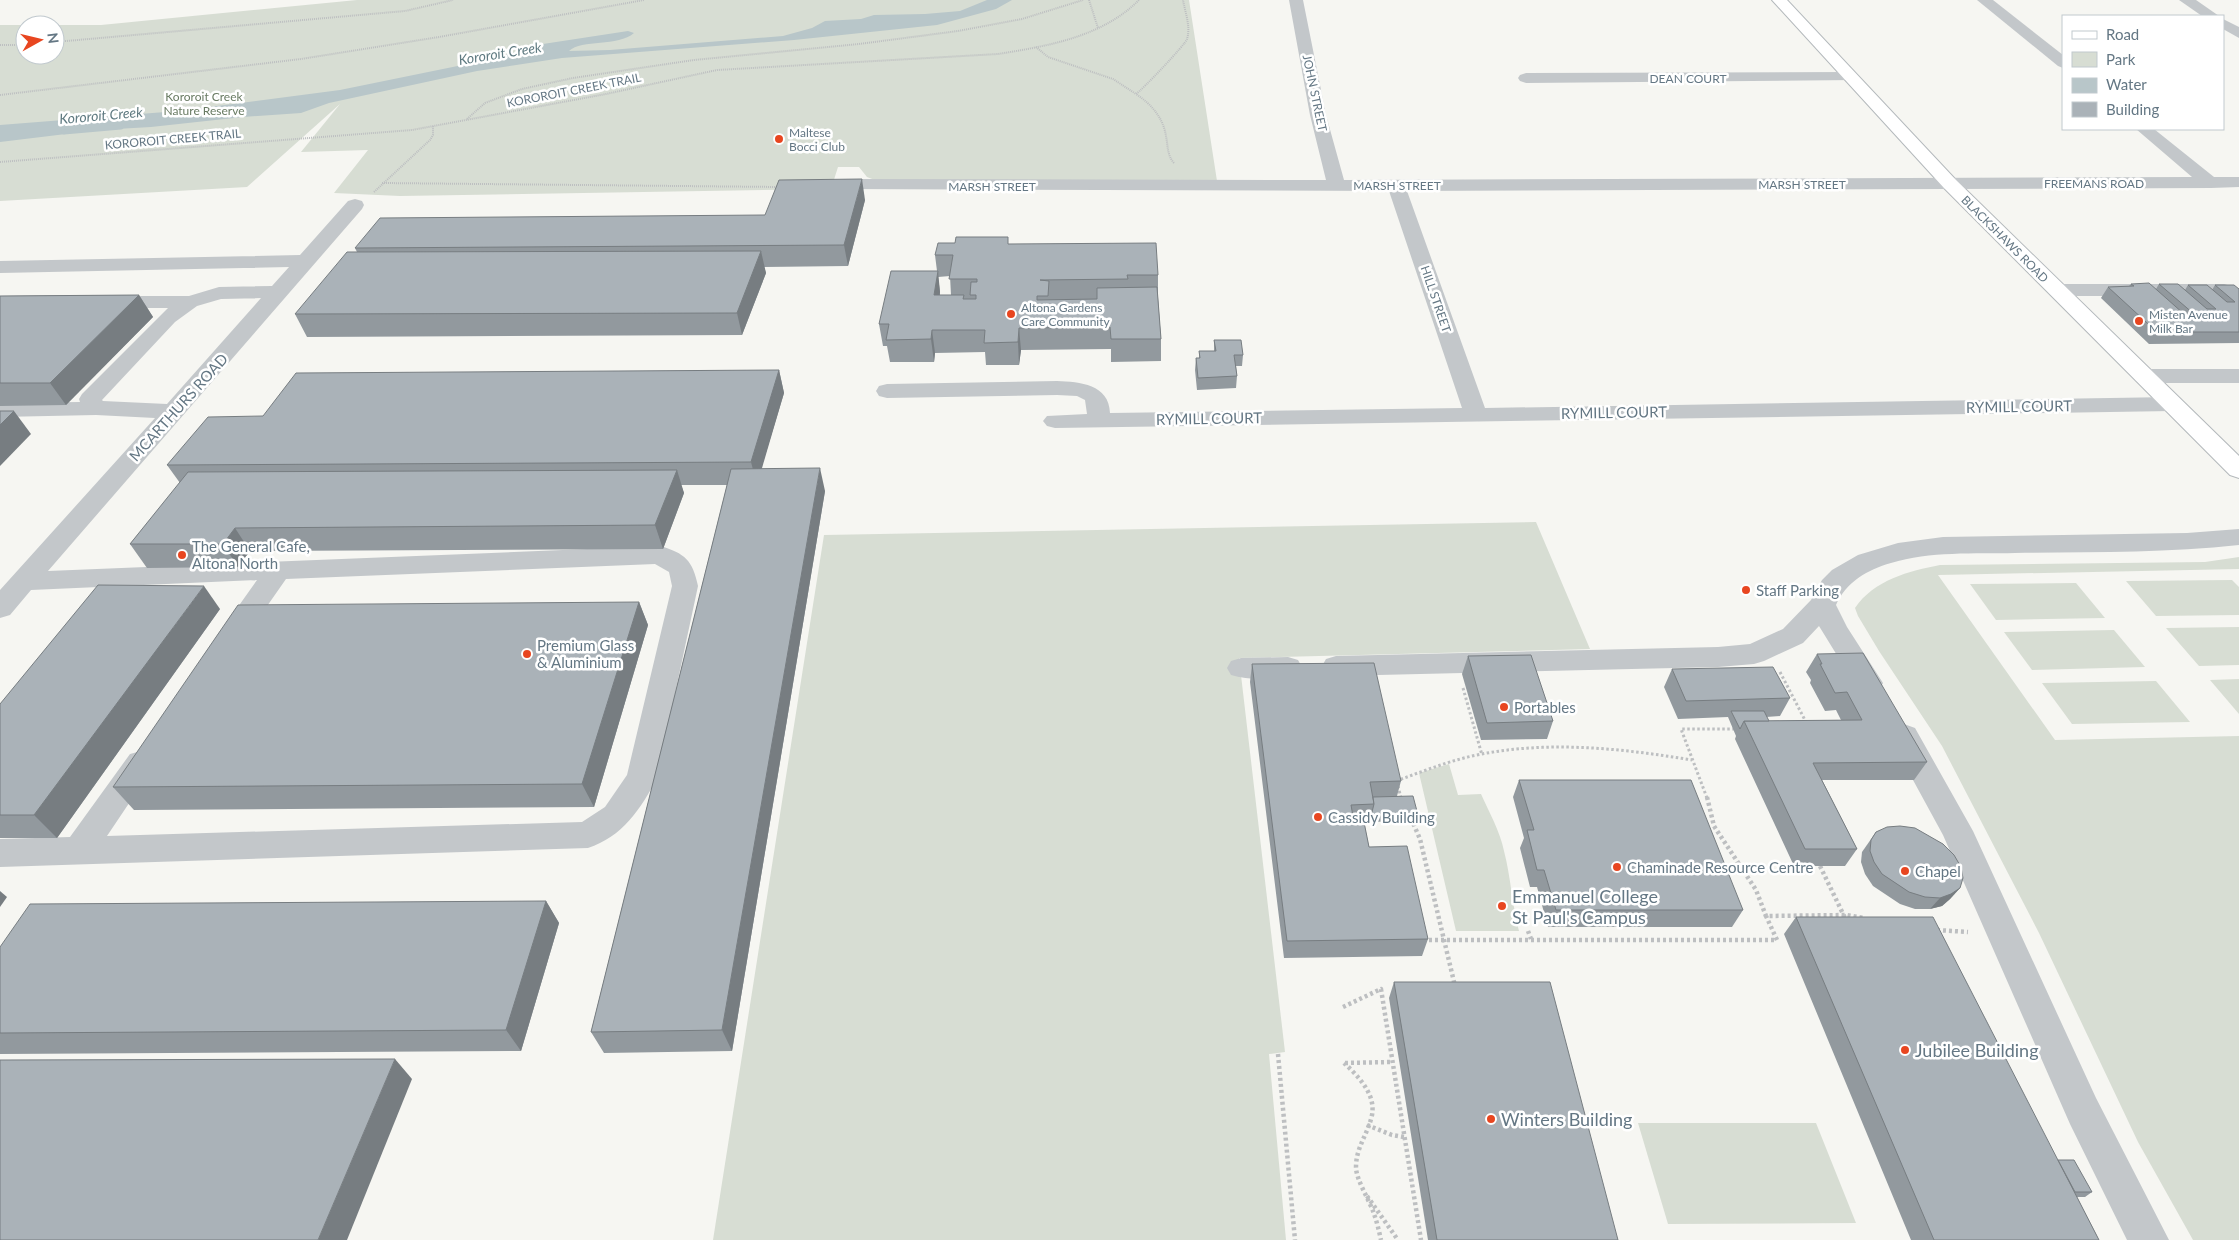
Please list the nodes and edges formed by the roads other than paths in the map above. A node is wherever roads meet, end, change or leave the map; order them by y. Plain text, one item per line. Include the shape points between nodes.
1 (1296, 0) edge
2 (1779, 0) edge
3 (1984, 0) edge
4 (2186, 0) edge
5 (2210, 15) edge
6 (2224, 24) edge
7 (2239, 34) edge
8 (2062, 62) edge
9 (1850, 77) junction
10 (1526, 78) dead end
11 (2145, 130) edge
12 (2211, 182) junction
13 (2239, 182) edge
14 (845, 184) edge
15 (1950, 184) junction
16 (1336, 185) junction
17 (1396, 185) junction
18 (355, 204) road end
19 (307, 261) junction
20 (0, 267) edge
21 (2057, 290) junction
22 (2230, 290) edge
23 (280, 292) junction
24 (82, 302) edge
25 (190, 302) junction
26 (2144, 376) junction
27 (2239, 376) edge
28 (887, 391) dead end
29 (2172, 404) junction
30 (102, 408) junction
31 (0, 410) edge
32 (175, 411) junction
33 (1476, 414) junction
34 (1098, 420) junction
35 (1055, 421) dead end
36 (2239, 470) edge
37 (2239, 537) edge
38 (278, 571) junction
39 (23, 582) junction
40 (1822, 605) junction
41 (0, 608) edge
42 (215, 659) edge
43 (1241, 668) dead end
44 (158, 738) edge
45 (78, 850) junction
46 (0, 853) edge
47 (2149, 1240) edge

1 - 16 street, JOHN STREET via 1318,115
2 - 9 main road, BLACKSHAWS ROAD
3 - 8 street
4 - 5 street
6 - 7 street
9 - 10 street, DEAN COURT
9 - 15 main road, BLACKSHAWS ROAD
11 - 12 street
12 - 13 street, FREEMANS ROAD
12 - 15 street, FREEMANS ROAD
14 - 16 street, MARSH STREET
15 - 17 street, MARSH STREET
15 - 21 main road, BLACKSHAWS ROAD
16 - 17 street, MARSH STREET
17 - 33 street, HILL STREET
18 - 19 street, MCARTHURS ROAD
19 - 20 street
19 - 23 street, MCARTHURS ROAD
21 - 22 street
21 - 26 main road, BLACKSHAWS ROAD
23 - 25 street via 219,293
23 - 32 street, MCARTHURS ROAD
24 - 25 street
25 - 30 street via 168,318 90,399 95,408
26 - 27 street
26 - 29 main road, BLACKSHAWS ROAD
28 - 34 street via 1080,390 1096,399
29 - 33 street, RYMILL COURT
29 - 36 main road, BLACKSHAWS ROAD
30 - 31 street
30 - 32 street
32 - 39 street, MCARTHURS ROAD
33 - 34 street, RYMILL COURT
34 - 35 street, RYMILL COURT
37 - 40 street via 2187,542 1910,549 1854,569 1832,587
38 - 39 street
38 - 42 street
38 - 45 street via 660,555 681,568 685,586 642,778 616,816 588,835
39 - 41 street, MCARTHURS ROAD
40 - 43 street via 1793,636 1754,654
40 - 47 street via 1835,631 1916,756 1958,831 2083,1111
44 - 45 street
45 - 46 street

